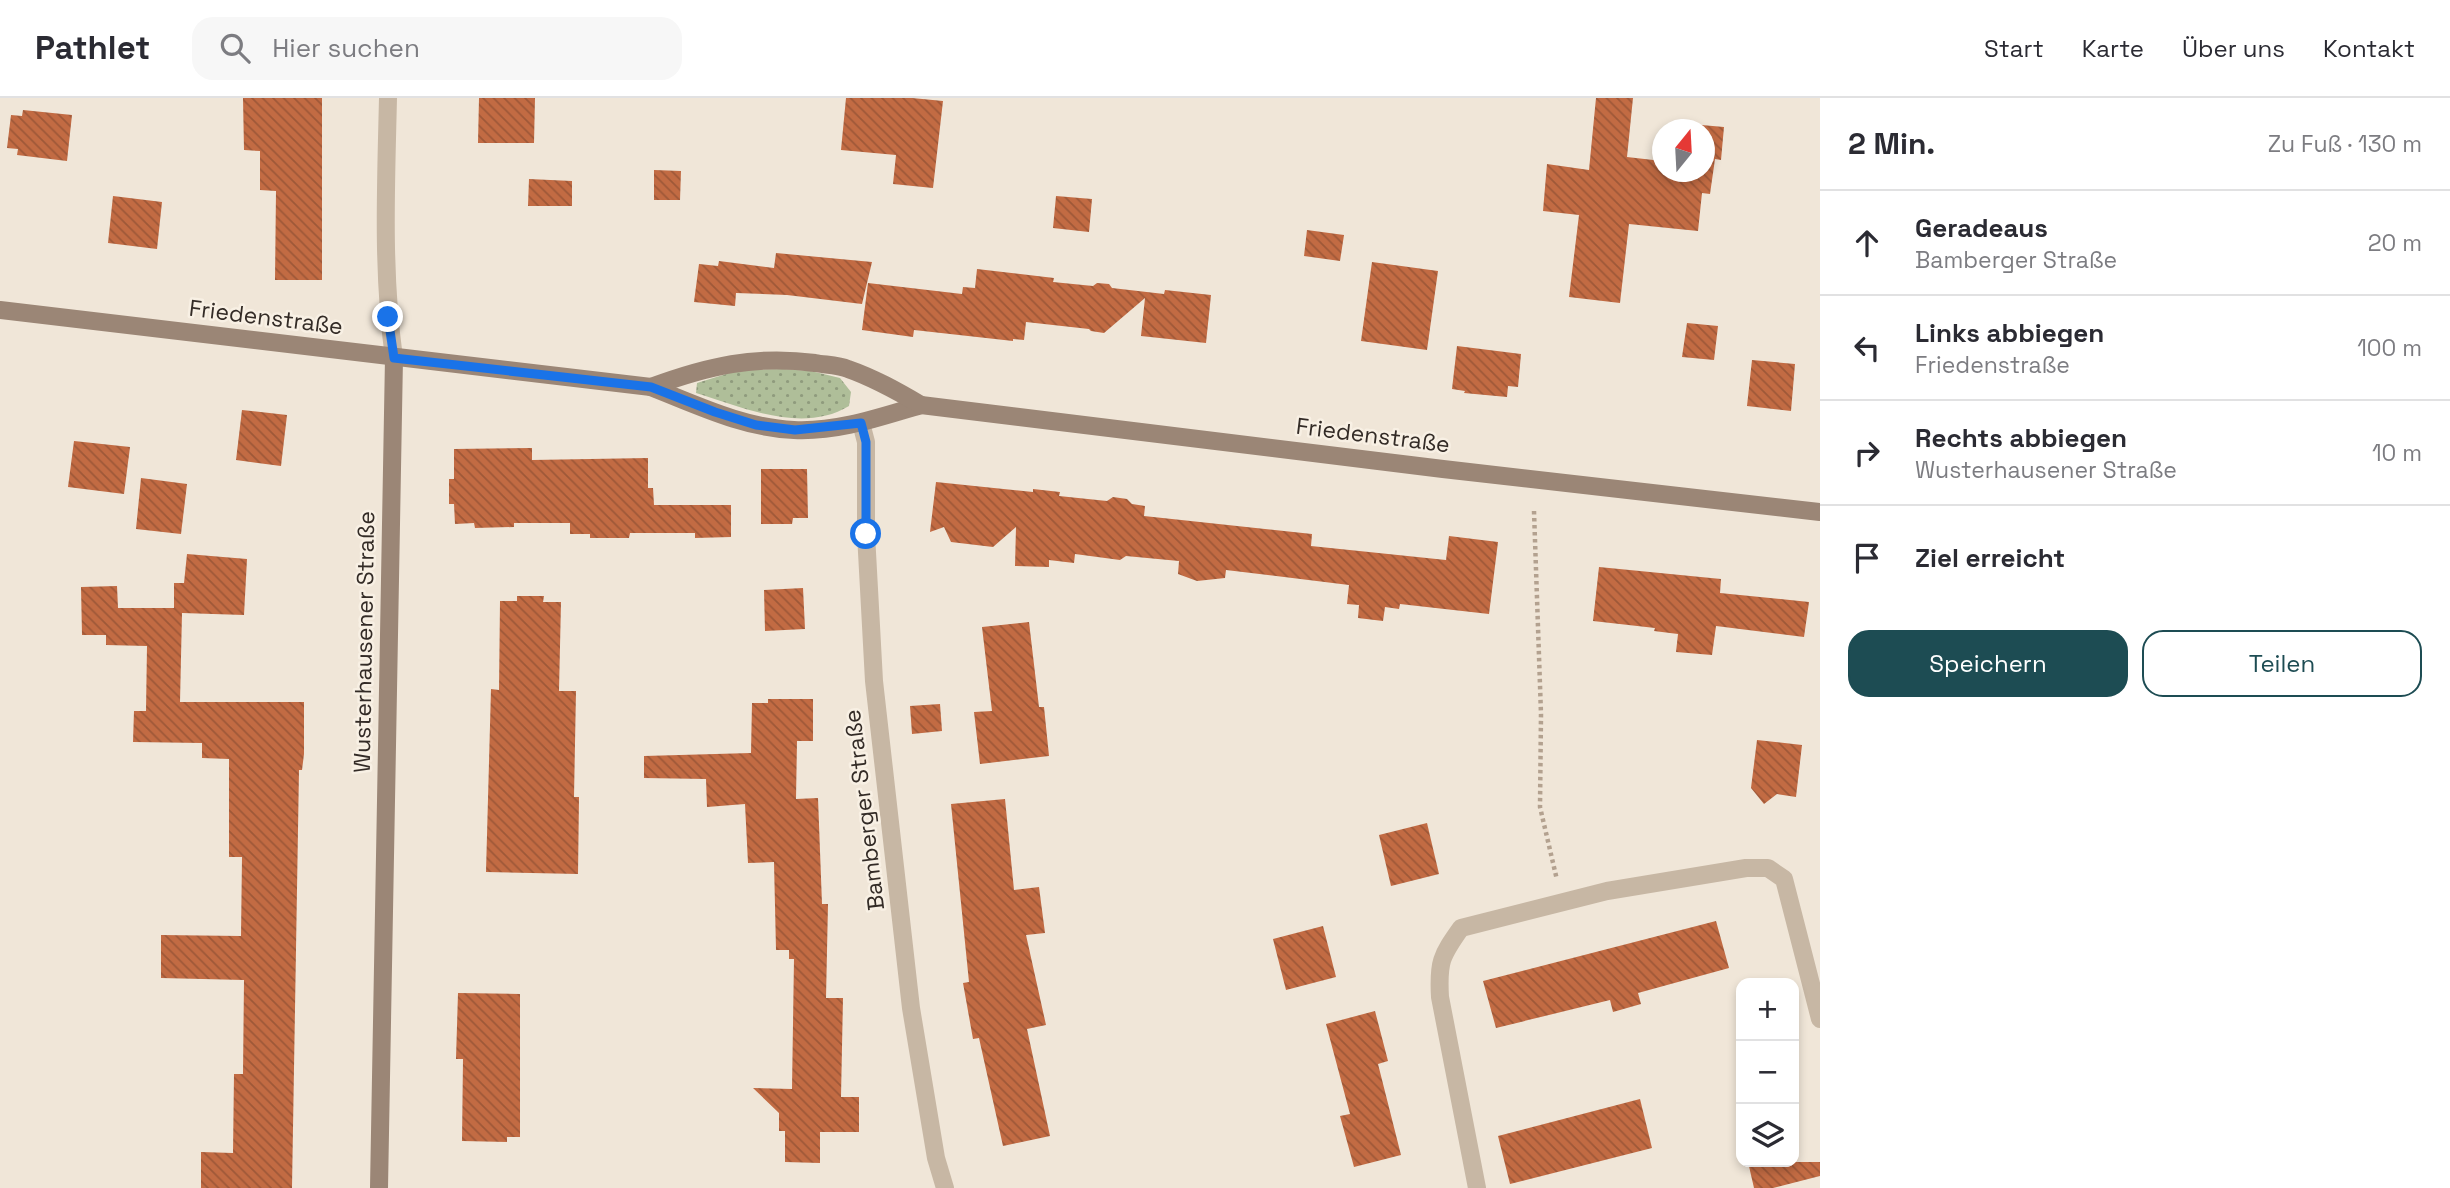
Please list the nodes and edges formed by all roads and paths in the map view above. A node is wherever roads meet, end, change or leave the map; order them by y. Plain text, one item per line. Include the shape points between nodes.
1 (388, 98) edge
2 (0, 310) edge
3 (394, 358) junction
4 (651, 387) junction
5 (921, 405) junction
6 (861, 423) junction
7 (1534, 511) dead end
8 (1820, 512) edge
9 (1562, 901) junction
10 (1820, 1018) edge
11 (379, 1188) edge
12 (945, 1188) edge
13 (1477, 1188) edge

1 - 3 street, Wusterhausener Straße via 385,239
2 - 3 street, Friedenstraße
3 - 4 street, Friedenstraße
3 - 11 street, Wusterhausener Straße
4 - 5 street, Friedenstraße via 689,372 783,359 846,368
4 - 6 street, Friedenstraße via 756,425 795,430
5 - 6 street, Friedenstraße
5 - 8 street, Friedenstraße
6 - 12 street, Bamberger Straße via 866,442 874,681 911,1008
7 - 9 path via 1540,807
9 - 10 street via 1768,868 1784,879
9 - 13 street via 1461,928 1438,969

